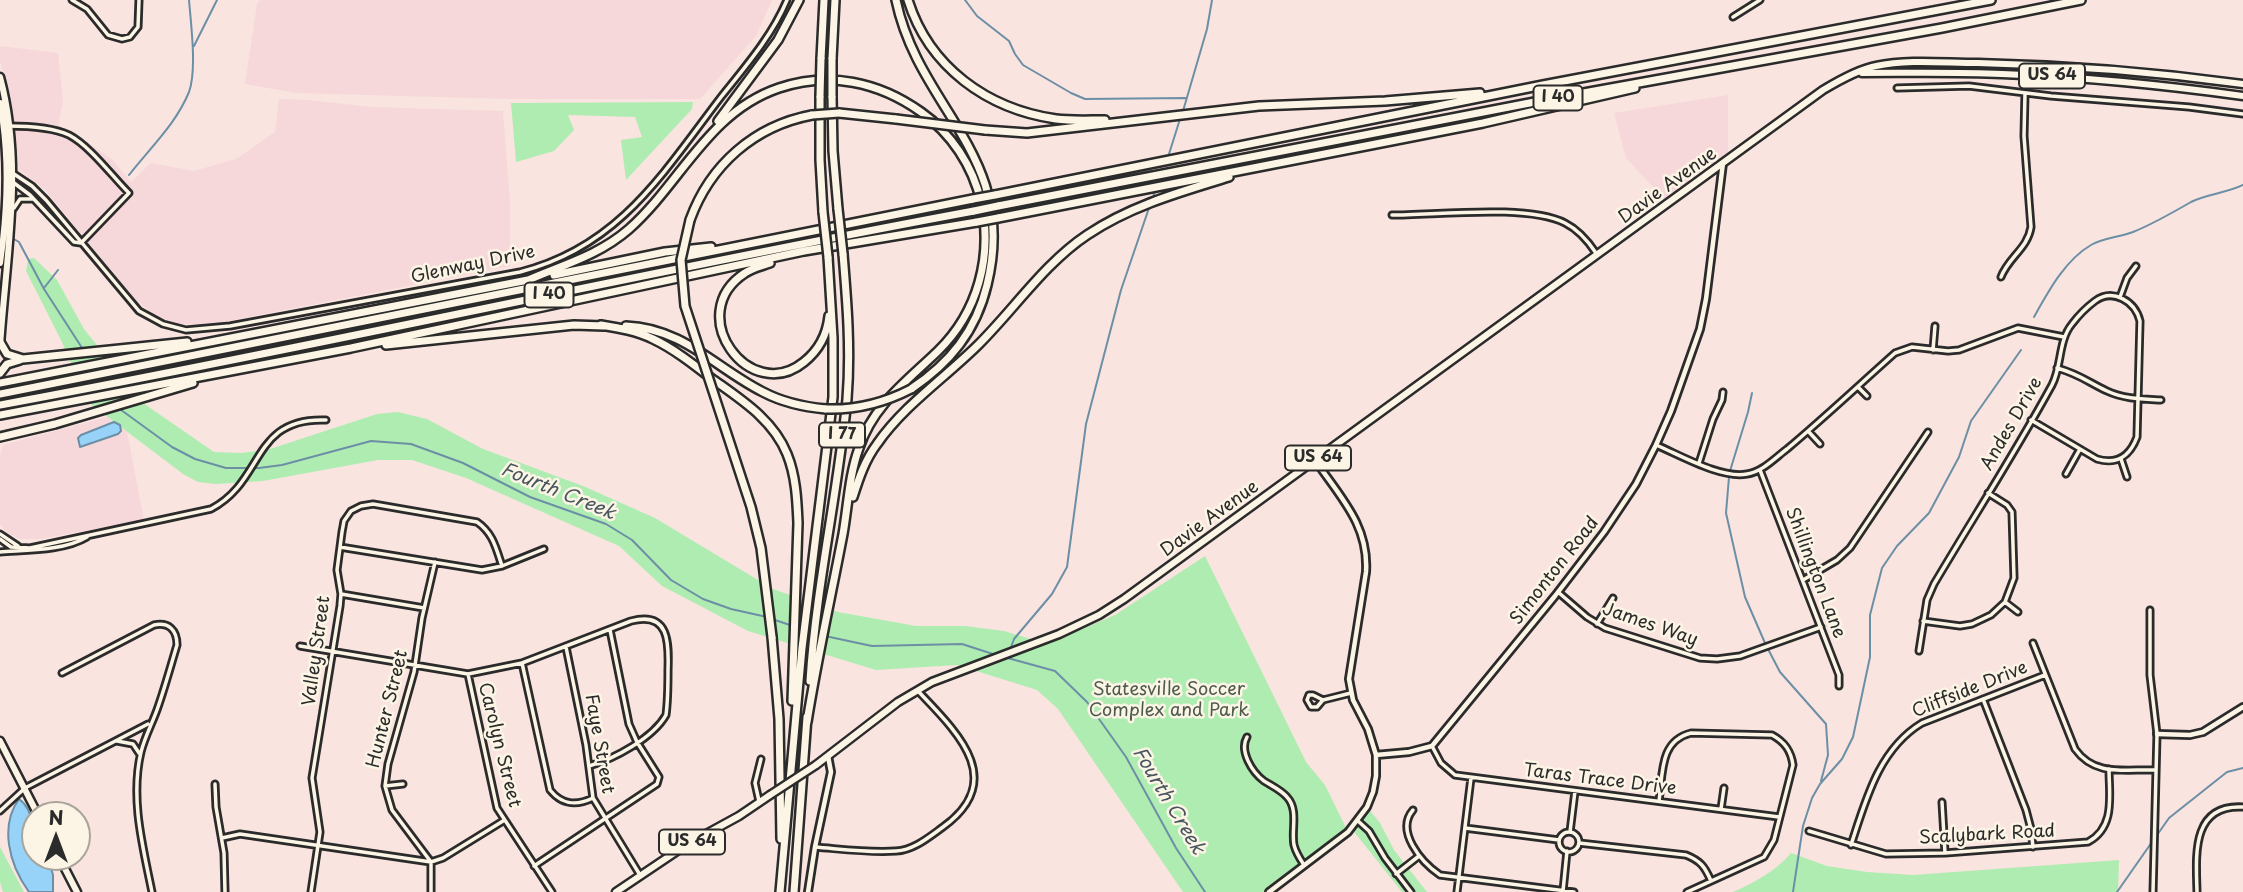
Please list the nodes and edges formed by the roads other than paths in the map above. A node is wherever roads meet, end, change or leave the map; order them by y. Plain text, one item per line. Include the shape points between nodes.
1 (72, 0) edge
2 (139, 0) edge
3 (787, 0) edge
4 (799, 0) edge
5 (824, 0) edge
6 (835, 0) edge
7 (896, 0) edge
8 (908, 0) edge
9 (1760, 0) edge
10 (1991, 0) edge
11 (2081, 0) edge
12 (1733, 17) dead end
13 (1740, 65) junction
14 (2137, 71) junction
15 (1860, 73) junction
16 (0, 77) edge
17 (2126, 82) junction
18 (2243, 84) edge
19 (1543, 85) junction
20 (1897, 88) dead end
21 (2025, 93) junction
22 (2243, 96) edge
23 (0, 103) edge
24 (2243, 114) edge
25 (1137, 120) junction
26 (7, 126) junction
27 (1352, 149) junction
28 (688, 161) junction
29 (1723, 163) junction
30 (7, 171) edge
31 (0, 176) edge
32 (11, 181) junction
33 (36, 201) junction
34 (10, 214) junction
35 (1392, 215) dead end
36 (761, 240) junction
37 (81, 243) junction
38 (804, 251) junction
39 (1597, 255) junction
40 (4, 256) edge
41 (0, 263) edge
42 (2136, 266) dead end
43 (2001, 277) dead end
44 (526, 281) junction
45 (2120, 297) junction
46 (831, 298) junction
47 (601, 326) junction
48 (1936, 326) dead end
49 (249, 335) junction
50 (2064, 337) junction
51 (0, 342) edge
52 (0, 348) edge
53 (351, 348) junction
54 (1933, 350) junction
55 (32, 358) junction
56 (2057, 368) junction
57 (237, 370) junction
58 (0, 373) edge
59 (2, 383) edge
60 (1858, 387) junction
61 (1723, 392) dead end
62 (2, 394) edge
63 (1867, 396) dead end
64 (2138, 399) junction
65 (2161, 400) dead end
66 (1, 405) edge
67 (1, 415) edge
68 (326, 420) dead end
69 (2031, 420) junction
70 (1808, 432) junction
71 (1928, 432) dead end
72 (0, 434) edge
73 (1820, 444) dead end
74 (1656, 445) junction
75 (2080, 449) junction
76 (2121, 458) junction
77 (1314, 460) junction
78 (1699, 463) junction
79 (1760, 470) junction
80 (2066, 474) dead end
81 (2127, 477) dead end
82 (1988, 493) junction
83 (844, 531) junction
84 (0, 537) edge
85 (87, 537) junction
86 (340, 547) junction
87 (544, 549) dead end
88 (2, 552) edge
89 (435, 562) junction
90 (502, 566) junction
91 (1803, 580) junction
92 (1558, 592) junction
93 (341, 594) junction
94 (1613, 598) dead end
95 (2005, 601) junction
96 (424, 608) junction
97 (2150, 610) dead end
98 (2018, 612) dead end
99 (1923, 621) junction
100 (1597, 624) junction
101 (1821, 627) junction
102 (610, 630) junction
103 (2033, 643) dead end
104 (300, 646) dead end
105 (566, 647) junction
106 (798, 647) junction
107 (332, 651) junction
108 (1919, 651) dead end
109 (815, 653) junction
110 (522, 663) junction
111 (415, 664) junction
112 (62, 673) dead end
113 (468, 674) junction
114 (2045, 675) junction
115 (1839, 687) dead end
116 (917, 691) junction
117 (1351, 693) junction
118 (1983, 699) junction
119 (1323, 700) junction
120 (2243, 707) edge
121 (150, 723) junction
122 (0, 733) edge
123 (2157, 734) junction
124 (1247, 737) dead end
125 (0, 741) edge
126 (115, 741) junction
127 (637, 742) junction
128 (1432, 746) junction
129 (8, 755) junction
130 (140, 755) junction
131 (1376, 755) junction
132 (828, 756) junction
133 (761, 759) dead end
134 (589, 766) junction
135 (2109, 769) junction
136 (2155, 769) junction
137 (1472, 778) junction
138 (215, 784) dead end
139 (403, 784) dead end
140 (385, 786) junction
141 (1724, 788) dead end
142 (25, 789) junction
143 (1576, 791) junction
144 (593, 798) junction
145 (31, 801) edge
146 (1659, 801) junction
147 (1942, 802) dead end
148 (759, 803) junction
149 (2243, 807) edge
150 (1721, 809) junction
151 (1413, 810) dead end
152 (0, 811) edge
153 (1779, 817) junction
154 (604, 819) junction
155 (503, 821) junction
156 (1357, 821) junction
157 (1465, 828) junction
158 (1809, 831) dead end
159 (1570, 832) junction
160 (222, 838) junction
161 (1559, 840) junction
162 (1579, 843) junction
163 (1851, 845) junction
164 (319, 846) junction
165 (815, 847) junction
166 (2032, 847) junction
167 (1567, 851) junction
168 (1945, 853) junction
169 (1420, 855) junction
170 (431, 862) junction
171 (1304, 865) junction
172 (534, 866) junction
173 (66, 871) edge
174 (1396, 874) junction
175 (640, 875) junction
176 (781, 875) junction
177 (1459, 878) junction
178 (1711, 881) junction
179 (1563, 891) edge
180 (77, 892) edge
181 (152, 892) edge
182 (225, 892) edge
183 (312, 892) edge
184 (432, 892) edge
185 (552, 892) edge
186 (616, 892) edge
187 (780, 892) edge
188 (794, 892) edge
189 (808, 892) edge
190 (1269, 892) edge
191 (1411, 892) edge
192 (1457, 892) edge
193 (1574, 892) edge
194 (1687, 892) edge
195 (2153, 892) edge
196 (2197, 892) edge

1 - 2 street via 87,9 108,35 122,39 138,27
3 - 37 street, Glenway Drive via 762,44 641,200 599,237 545,265 230,326 186,330 139,311
4 - 28 highway via 765,60
5 - 46 highway, I 77, bridge via 820,160
6 - 109 highway, I 77, bridge via 833,151 849,336 847,398 816,615
7 - 47 highway, bridge via 916,55 982,170 994,224 992,266 982,305 945,363 911,389 880,402 826,409 792,404 763,392 683,342 631,326
8 - 25 highway via 928,44 964,82 988,98 1058,119
9 - 12 street
10 - 19 highway, I 40
11 - 13 highway, I 40
13 - 27 highway
13 - 66 highway, I 40, bridge via 794,244
14 - 15 main road, US 64 via 1920,62 1873,66
14 - 17 main road via 2128,74
14 - 18 main road, US 64
15 - 17 main road, US 64 via 2001,74
15 - 29 main road, Davie Avenue / US 64 via 1823,90
16 - 26 main road
17 - 22 main road, US 64
19 - 25 highway via 1459,96 1293,103
19 - 36 highway, I 40, bridge
20 - 21 street via 1951,85
21 - 24 street
21 - 43 street via 2031,228 2028,241
23 - 26 main road
25 - 176 highway, bridge via 1027,133 839,113 812,115 751,139 720,166 702,192 681,260 685,306 761,548 779,719
26 - 30 main road
26 - 37 street via 68,135 129,193
27 - 38 highway, bridge
27 - 83 highway via 1167,195 1092,232 1063,254 974,349 896,421 864,465
28 - 44 highway via 620,236 583,259
28 - 83 highway via 717,127 751,100 785,86 829,79 873,87 923,113 951,141 972,175 986,236 976,294 949,339 891,394 868,428 856,457
29 - 39 main road, Davie Avenue / US 64
29 - 74 street, Simonton Road via 1700,329
30 - 32 main road
30 - 37 street, Glenway Drive via 33,187
31 - 32 street
32 - 33 street, Glenway Drive
32 - 34 main road
33 - 34 street via 20,199
33 - 37 street, Glenway Drive
34 - 40 main road
35 - 39 street via 1546,216 1578,231
36 - 44 highway via 665,252
36 - 62 highway, I 40
38 - 46 highway via 747,271 733,282 720,309 724,341 743,363 761,372 798,367 823,340
38 - 53 highway
39 - 77 main road, Davie Avenue / US 64
40 - 41 main road
40 - 51 main road
42 - 45 street
44 - 49 highway
45 - 50 street, Andes Drive via 2096,300
45 - 64 street via 2130,302 2140,318
46 - 106 highway, I 77 via 833,397 807,611
47 - 53 highway
47 - 106 highway via 625,329 676,351 761,416 776,435 787,453 797,500
48 - 54 street
49 - 55 highway
49 - 59 highway
50 - 54 street via 2018,328 1959,350
50 - 56 street, Andes Drive
51 - 52 main road
51 - 55 highway via 8,355
53 - 57 highway
54 - 60 street via 1912,348 1895,353
55 - 58 highway via 7,364
56 - 64 street via 2108,392
56 - 69 street, Andes Drive
57 - 67 highway
57 - 72 highway via 48,426
60 - 63 street
60 - 70 street
61 - 78 street
64 - 65 street
64 - 76 street via 2137,437 2131,451
68 - 85 street via 300,421 282,428 228,499 211,509
69 - 75 street
69 - 82 street, Andes Drive
70 - 73 street
70 - 79 street
71 - 91 street via 1850,548
74 - 78 street
74 - 92 street, Simonton Road via 1621,509
75 - 76 street via 2104,461
75 - 80 street
76 - 81 street
77 - 116 main road, Davie Avenue / US 64 via 1099,615
77 - 117 street via 1360,528 1367,555 1349,679
78 - 79 street via 1734,475
79 - 91 street, Shillington Lane
82 - 95 street via 2007,505 2014,522 2014,578
82 - 99 street, Andes Drive via 1934,584
83 - 109 highway
84 - 85 street via 12,547 30,548
85 - 88 street via 36,551
86 - 89 street
86 - 90 street, Valley Street via 344,521 351,511 373,504 477,522 494,539
86 - 93 street, Valley Street
87 - 90 street
89 - 90 street via 482,570
89 - 96 street, Hunter Street
91 - 101 street, Shillington Lane
92 - 100 street, James Way
92 - 128 street, Simonton Road
93 - 96 street
93 - 107 street, Valley Street
94 - 100 street
95 - 98 street
95 - 99 street via 1972,624
96 - 111 street, Hunter Street
97 - 123 street via 2150,675
99 - 108 street, Andes Drive
100 - 101 street, James Way via 1684,654 1717,659 1740,656
101 - 115 street, Shillington Lane
102 - 105 street
102 - 127 street via 629,724
102 - 127 street via 644,618 662,627 668,639 666,715
103 - 114 street
104 - 107 street
105 - 110 street
105 - 134 street, Faye Street
106 - 176 highway, I 77
107 - 111 street
107 - 164 street, Valley Street via 312,778
109 - 188 highway
110 - 113 street
110 - 144 street via 550,790 573,804
111 - 113 street
111 - 140 street, Hunter Street
112 - 121 street via 155,625 167,625 177,635 177,645
113 - 155 street, Carolyn Street via 492,794
114 - 118 street, Cliffside Drive
114 - 135 street via 2081,758
116 - 132 main road, Davie Avenue / US 64
116 - 165 street via 954,729 968,751 975,771 970,799 949,822 912,847 897,851
117 - 119 street
117 - 131 street
118 - 163 street, Cliffside Drive via 1922,723 1896,744 1867,795
118 - 166 street via 2026,810
119 - 119 street via 1311,695 1307,703 1314,708
120 - 123 street via 2203,732
121 - 126 street
121 - 130 street
122 - 129 main road
123 - 136 street
124 - 171 street via 1245,751 1254,771 1290,800 1295,848
125 - 129 main road
126 - 130 street via 132,744
126 - 142 street
127 - 134 street
127 - 154 street via 659,777 657,784
128 - 131 street
128 - 137 street, Taras Trace Drive via 1447,770
129 - 142 main road
130 - 181 street via 138,809
131 - 156 street via 1373,792
132 - 148 main road, Davie Avenue / US 64, bridge
132 - 165 street via 831,772
133 - 148 street via 755,783
134 - 144 street, Faye Street
135 - 136 street
135 - 166 street, Scalybark Road via 2109,816 2102,832 2088,842
136 - 195 street
137 - 143 street, Taras Trace Drive
137 - 157 street
138 - 160 street
139 - 140 street
140 - 170 street, Hunter Street via 392,810
141 - 150 street
142 - 145 main road
142 - 152 street
143 - 146 street, Taras Trace Drive
143 - 159 street
144 - 154 street, Faye Street
146 - 150 street, Taras Trace Drive
146 - 153 street via 1667,749 1681,735 1772,735 1781,740 1793,765
147 - 168 street
148 - 175 main road, Davie Avenue / US 64
149 - 196 street via 2220,809 2203,827 2198,843
150 - 153 street, Taras Trace Drive
151 - 169 street via 1407,831
153 - 178 street via 1764,857
154 - 172 street
154 - 175 street, Faye Street
155 - 170 street
155 - 172 street, Carolyn Street
156 - 171 street
156 - 174 street
157 - 161 street
157 - 177 street
158 - 163 street, Scalybark Road
159 - 161 street
159 - 162 street
160 - 164 street via 240,834
160 - 182 street
161 - 167 street
162 - 167 street
162 - 178 street via 1686,855 1699,860
163 - 168 street, Scalybark Road via 1886,854
164 - 170 street
164 - 183 street, Valley Street
165 - 189 street
166 - 168 street, Scalybark Road
167 - 179 street
169 - 174 street
169 - 177 street via 1440,875
170 - 184 street
171 - 190 street
172 - 185 street, Carolyn Street
173 - 180 main road
174 - 191 street
175 - 186 main road, Davie Avenue / US 64
176 - 187 highway, I 77
177 - 179 street
177 - 192 street
178 - 194 street
179 - 193 street

